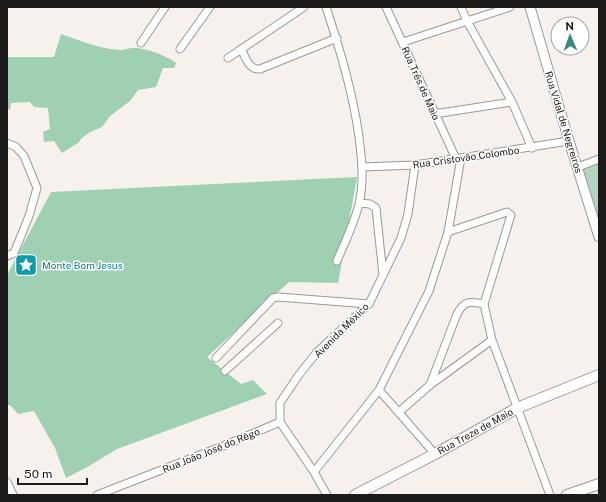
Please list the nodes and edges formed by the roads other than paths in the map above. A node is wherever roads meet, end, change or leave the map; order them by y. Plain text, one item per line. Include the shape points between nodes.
1 (165, 7) edge
2 (210, 7) edge
3 (289, 7) edge
4 (326, 7) edge
5 (386, 7) edge
6 (460, 7) edge
7 (510, 7) edge
8 (530, 7) edge
9 (301, 9) edge
10 (467, 21) junction
11 (337, 38) junction
12 (403, 42) junction
13 (141, 43) dead end
14 (180, 49) dead end
15 (241, 49) junction
16 (228, 58) dead end
17 (512, 102) junction
18 (434, 114) junction
19 (569, 142) junction
20 (7, 143) edge
21 (532, 148) junction
22 (458, 159) junction
23 (599, 159) edge
24 (415, 165) junction
25 (578, 166) junction
26 (363, 167) junction
27 (359, 203) junction
28 (448, 232) junction
29 (599, 234) edge
30 (7, 256) edge
31 (337, 261) dead end
32 (383, 275) junction
33 (369, 304) junction
34 (484, 304) junction
35 (278, 323) dead end
36 (492, 340) junction
37 (216, 358) dead end
38 (225, 371) dead end
39 (599, 375) edge
40 (430, 385) junction
41 (380, 390) junction
42 (517, 408) junction
43 (399, 412) junction
44 (280, 422) junction
45 (435, 454) junction
46 (314, 472) junction
47 (7, 482) edge
48 (599, 484) edge
49 (13, 495) edge
50 (97, 495) edge
51 (327, 495) edge
52 (355, 495) edge
53 (550, 495) edge
54 (567, 495) edge

1 - 13 street
2 - 14 street
3 - 9 street
4 - 11 street
5 - 12 street, Rua Três de Maio
6 - 10 street
7 - 10 street
8 - 19 street, Rua Vidal de Negreiros
9 - 15 street
10 - 12 street
10 - 17 street
11 - 15 street via 260,70 250,67
11 - 26 street via 356,115
12 - 18 street, Rua Três de Maio
15 - 16 street
17 - 18 street
17 - 21 street
18 - 22 street, Rua Três de Maio
19 - 21 street, Rua Cristovão Colombo
19 - 25 street, Rua Vidal de Negreiros
20 - 30 street via 16,147 24,156 37,188 30,216 14,252
21 - 22 street, Rua Cristovão Colombo
22 - 24 street, Rua Cristovão Colombo
22 - 28 street
23 - 25 street
24 - 26 street, Rua Cristovão Colombo
24 - 32 street, Avenida México via 405,226
25 - 29 street, Rua Vidal de Negreiros
26 - 27 street
27 - 31 street
27 - 32 street via 370,204 376,208
28 - 34 street via 510,213
28 - 41 street via 428,291
32 - 33 street, Avenida México
33 - 37 street via 273,298
33 - 44 street, Avenida México via 317,352 298,376 280,403
34 - 36 street
34 - 40 street via 470,302 460,307
35 - 38 street
36 - 40 street
36 - 42 street
39 - 42 main road, Rua Treze de Maio
40 - 43 street
41 - 43 street
41 - 46 street
42 - 45 main road, Rua Treze de Maio
42 - 53 street
43 - 45 street
44 - 46 street
44 - 50 street, Rua João José do Rêgo
45 - 52 main road, Rua Treze de Maio
46 - 51 street
47 - 49 street
48 - 54 main road

